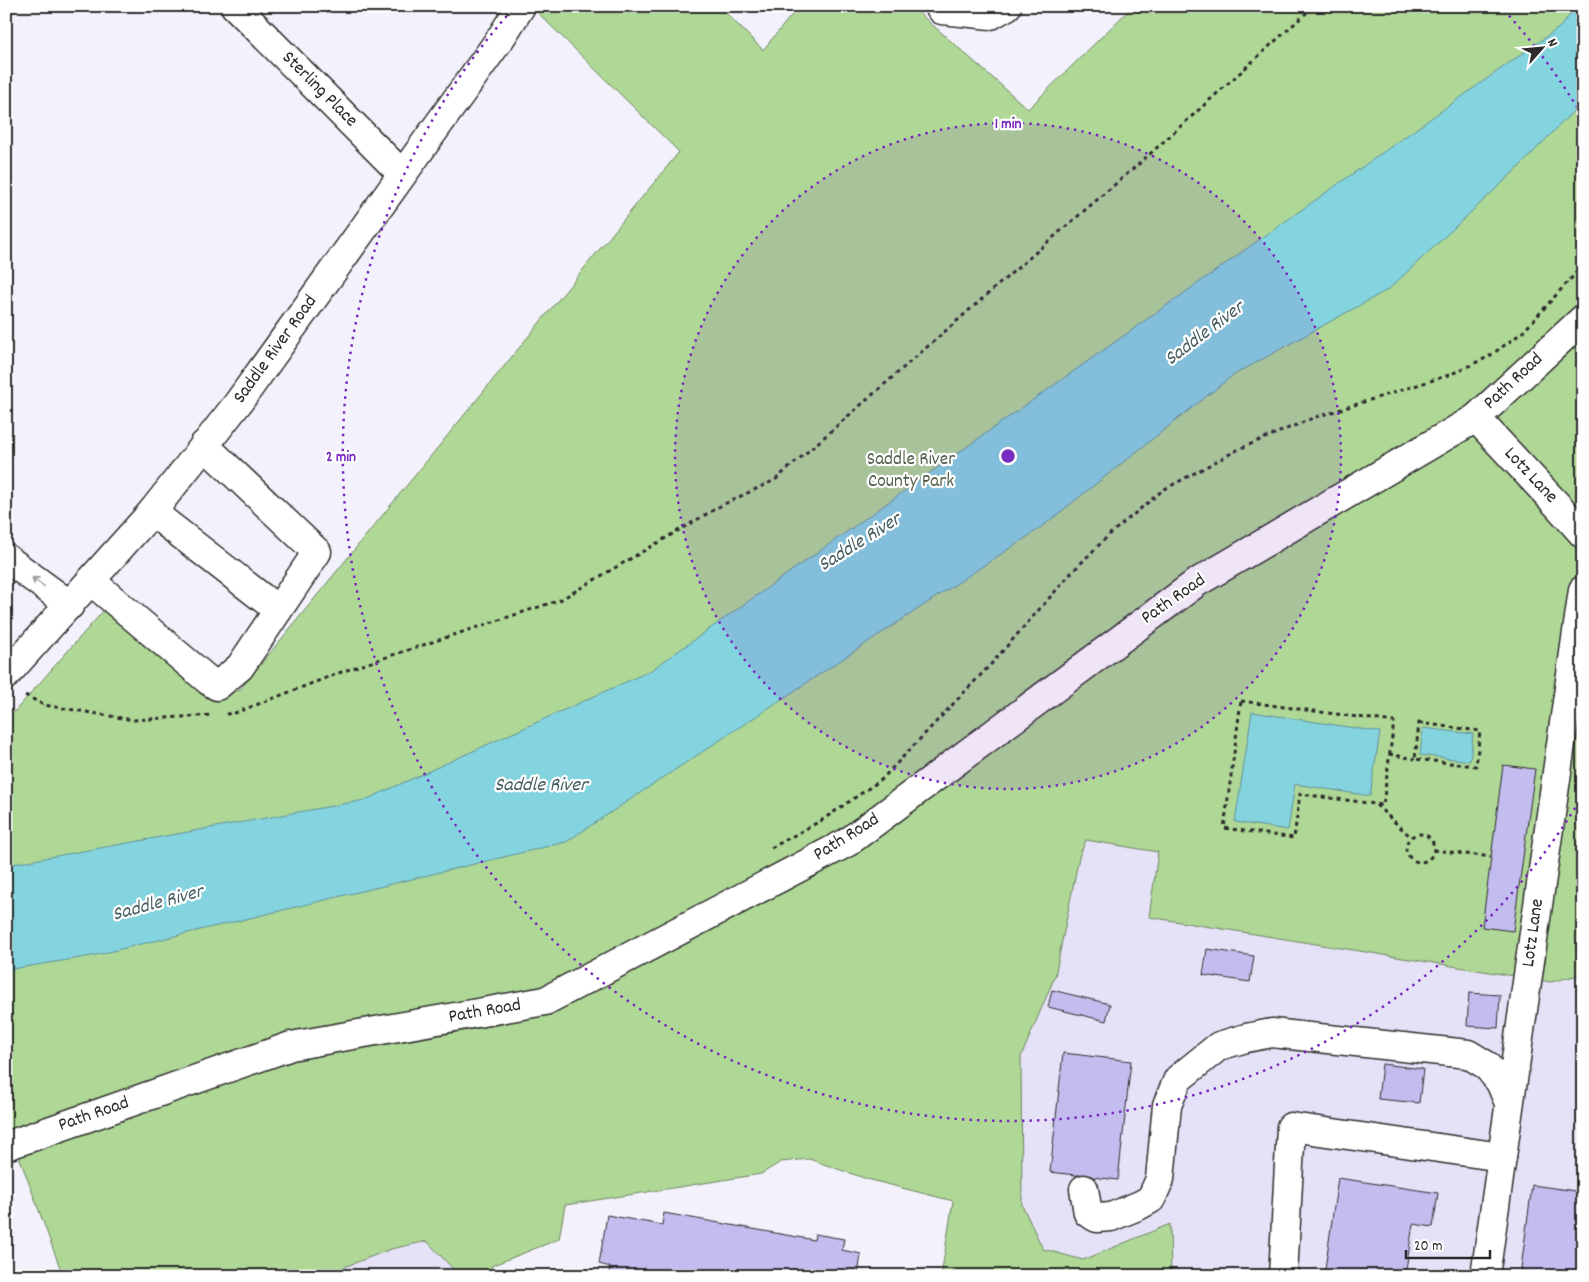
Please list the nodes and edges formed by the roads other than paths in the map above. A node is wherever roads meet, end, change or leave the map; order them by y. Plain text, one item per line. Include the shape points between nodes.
1 (235, 6) edge
2 (521, 6) edge
3 (939, 6) edge
4 (1007, 6) edge
5 (402, 174) junction
6 (1583, 319) edge
7 (1476, 418) junction
8 (204, 445) junction
9 (152, 512) junction
10 (1583, 534) edge
11 (6, 558) edge
12 (91, 580) junction
13 (1583, 590) edge
14 (70, 605) junction
15 (278, 610) junction
16 (1579, 645) edge
17 (14, 684) edge
18 (1573, 724) edge
19 (1509, 1103) junction
20 (6, 1146) edge
21 (1502, 1157) junction
22 (1084, 1189) dead end
23 (1283, 1276) edge
24 (1485, 1276) edge

1 - 5 main road, Sterling Place
2 - 5 main road, Saddle River Road
3 - 4 main road via 942,10 991,16
5 - 8 main road, Saddle River Road via 238,403
6 - 7 main road, Path Road
7 - 10 main road, Lotz Lane
7 - 20 main road, Path Road via 1196,583 848,842 545,1001 291,1046
8 - 9 main road, Saddle River Road
8 - 15 main road via 317,552
9 - 12 main road, Saddle River Road
9 - 15 main road
14 -> 11 main road
12 - 14 main road, Saddle River Road
12 - 15 main road via 217,686 240,667
13 - 16 main road, Lotz Lane
14 - 17 main road, Saddle River Road
16 - 18 main road, Lotz Lane
18 - 19 main road, Lotz Lane
19 - 21 main road, Lotz Lane
19 - 22 main road via 1500,1082 1486,1065 1468,1054 1272,1033 1246,1038 1219,1046 1178,1078 1167,1105 1160,1179 1151,1199 1111,1217 1097,1218 1088,1213
21 - 23 main road via 1291,1126
21 - 24 main road, Lotz Lane

